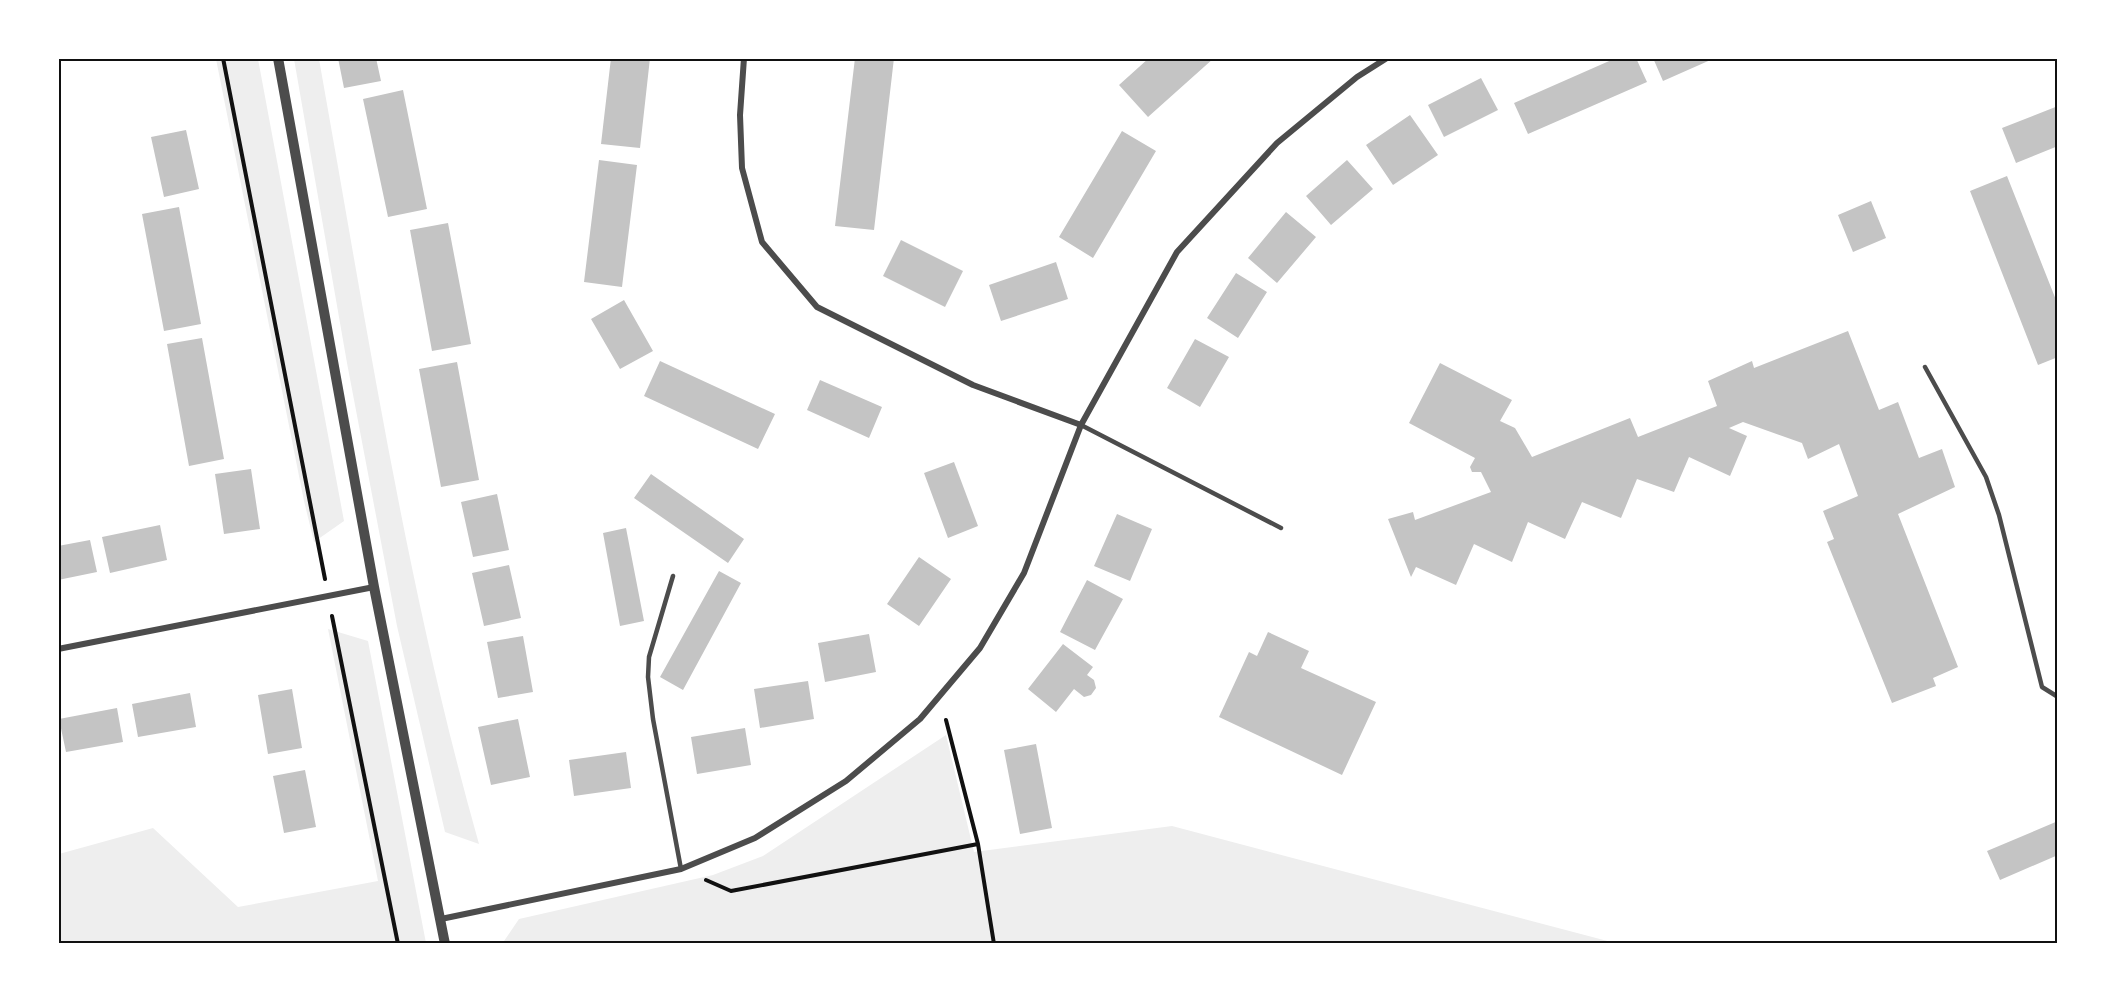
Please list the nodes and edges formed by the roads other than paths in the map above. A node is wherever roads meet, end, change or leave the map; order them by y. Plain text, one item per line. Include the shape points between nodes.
1 (278, 58) edge
2 (744, 58) edge
3 (1387, 58) edge
4 (1925, 367) dead end
5 (1081, 425) junction
6 (1281, 528) dead end
7 (672, 576) dead end
8 (374, 587) junction
9 (58, 649) edge
10 (2058, 697) edge
11 (681, 869) junction
12 (441, 919) junction
13 (445, 944) edge

1 - 8 street
2 - 5 street via 742,168 762,242 817,307 973,385
3 - 5 street via 1277,142 1176,252
4 - 10 lane via 1986,477 2042,687
5 - 6 lane
5 - 11 street via 1024,573 980,648 920,719 846,781 755,838
7 - 11 lane via 649,657 648,677
8 - 9 street
8 - 12 street
11 - 12 street
12 - 13 street

